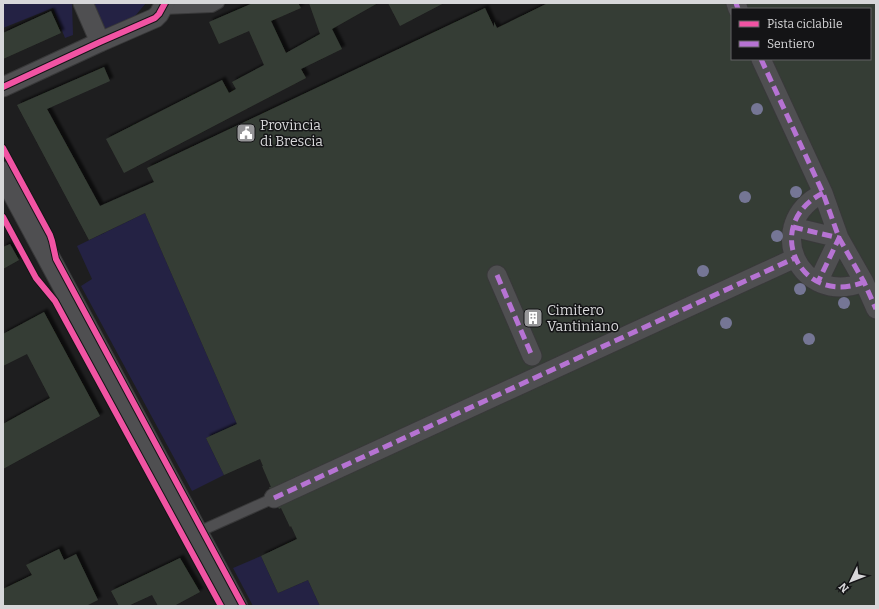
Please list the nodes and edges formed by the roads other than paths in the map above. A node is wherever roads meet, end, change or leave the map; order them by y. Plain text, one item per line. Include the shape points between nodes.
1 (83, 3) edge
2 (220, 3) edge
3 (164, 6) edge
4 (100, 42) junction
5 (761, 60) edge
6 (3, 87) edge
7 (3, 173) edge
8 (823, 193) junction
9 (793, 227) junction
10 (839, 238) junction
11 (795, 258) junction
12 (497, 275) dead end
13 (818, 282) junction
14 (864, 282) junction
15 (876, 309) edge
16 (532, 356) dead end
17 (274, 498) joint
18 (196, 533) junction
19 (236, 606) edge

1 - 4 street
2 - 3 lane via 212,7
3 - 4 street via 154,18
4 - 6 street
5 - 8 street
7 - 18 main road
8 - 9 street via 814,197 800,210
8 - 10 street
9 - 10 street
9 - 11 street via 791,243
10 - 13 street
10 - 14 street
11 - 13 street via 804,272
11 - 17 street
12 - 16 street
13 - 14 street via 840,288
14 - 15 street
17 - 18 lane
18 - 19 main road

